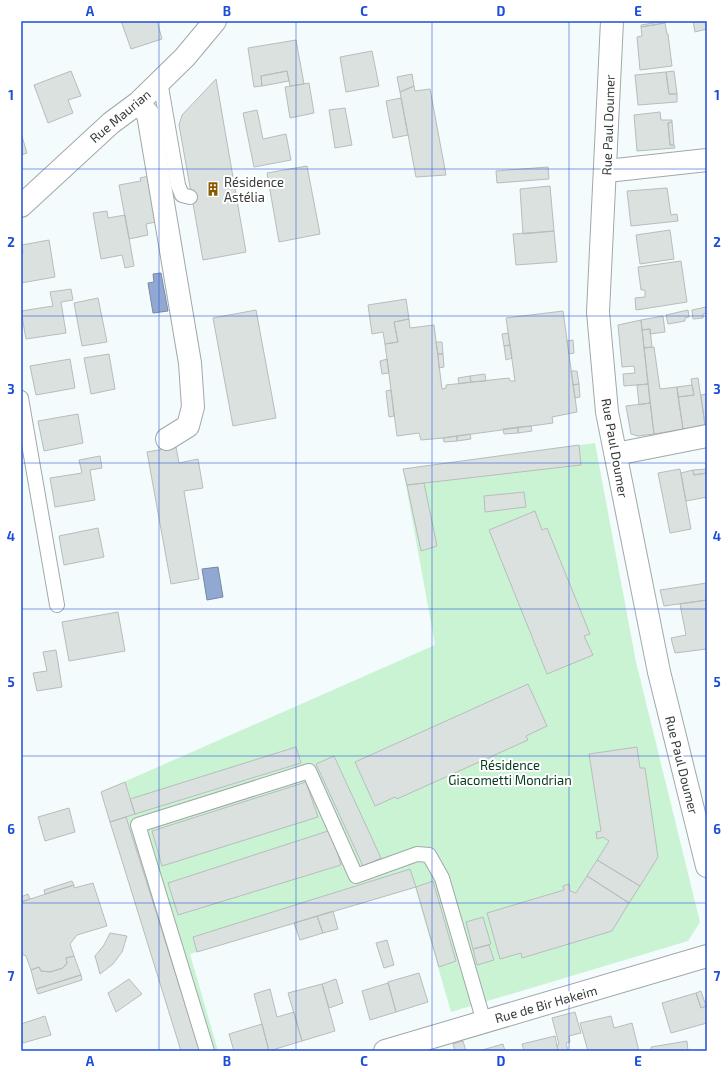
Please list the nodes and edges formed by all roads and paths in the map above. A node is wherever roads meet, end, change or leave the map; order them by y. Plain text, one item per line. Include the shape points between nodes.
1 (215, 21) edge
2 (612, 21) edge
3 (160, 81) junction
4 (138, 103) junction
5 (707, 160) edge
6 (606, 169) junction
7 (190, 197) dead end
8 (21, 206) edge
9 (21, 398) edge
10 (707, 436) edge
11 (167, 439) dead end
12 (616, 454) junction
13 (57, 605) dead end
14 (707, 866) edge
15 (707, 956) edge
16 (484, 1022) junction
17 (207, 1051) edge
18 (386, 1051) edge

1 - 3 street, Rue Maurian
2 - 6 street, Rue Paul Doumer
3 - 4 street, Rue Maurian
3 - 7 lane via 178,185 182,195
4 - 8 street, Rue Maurian via 111,123
4 - 11 street via 148,114 190,363 193,408 190,420 188,426
5 - 6 street
6 - 12 street, Rue Paul Doumer via 598,312 607,412
9 - 13 lane
10 - 12 street
12 - 14 street, Rue Paul Doumer via 659,672
15 - 16 street, Rue de Bir Hakeim
16 - 17 lane via 442,878 429,855 417,854 356,876 309,771 138,825
16 - 18 street, Rue de Bir Hakeim

